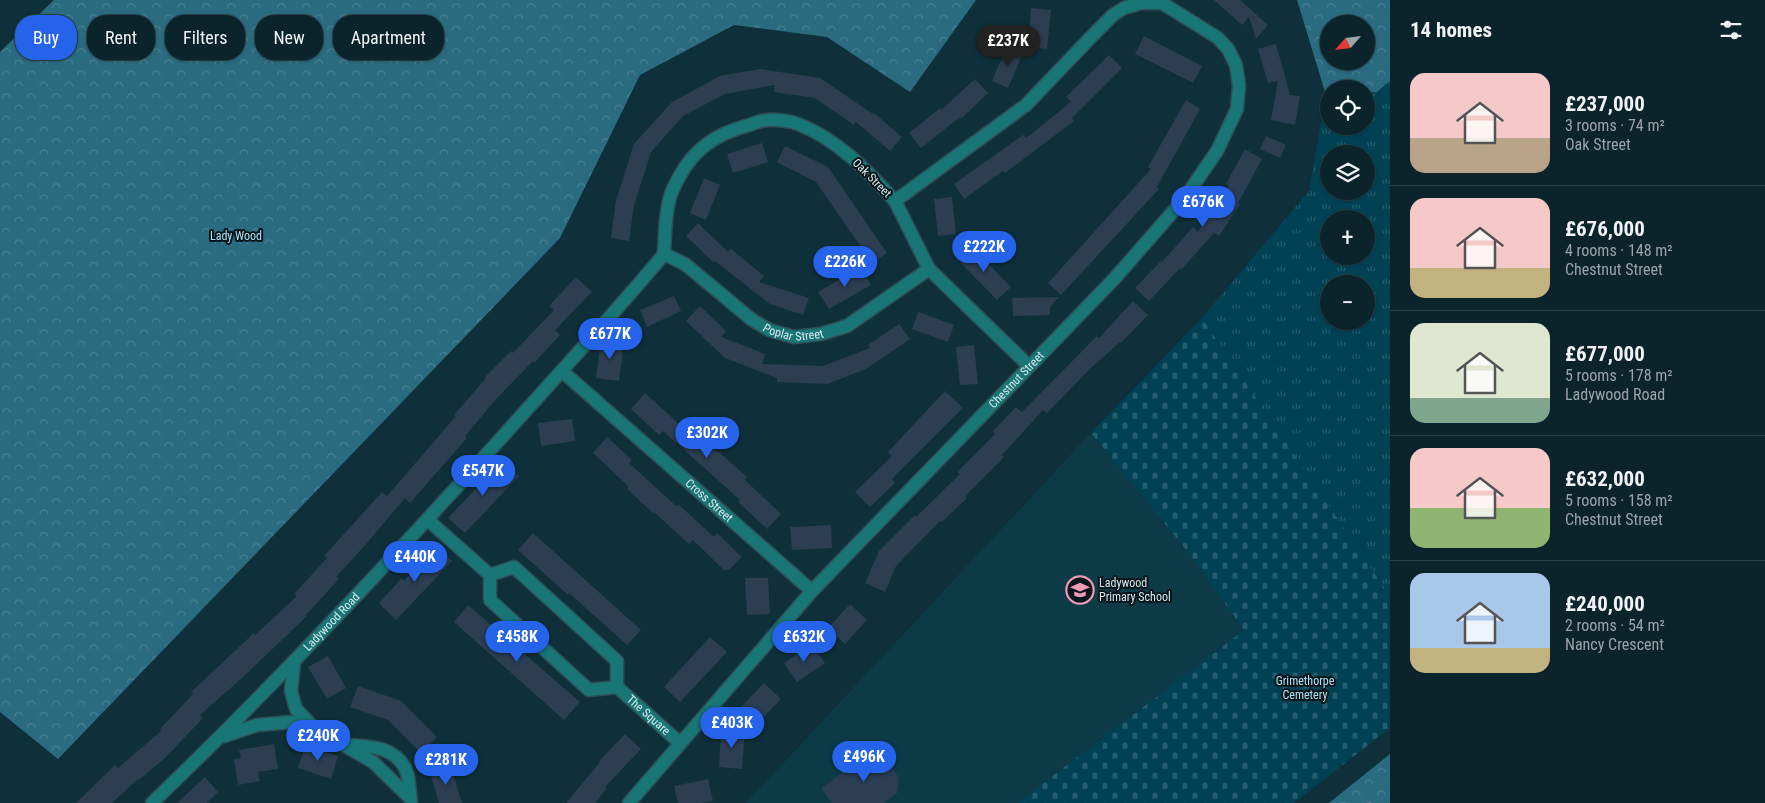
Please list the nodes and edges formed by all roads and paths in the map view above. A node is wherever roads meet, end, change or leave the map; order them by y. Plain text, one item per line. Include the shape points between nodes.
1 (1162, 2) edge
2 (895, 201) junction
3 (664, 254) junction
4 (929, 269) junction
5 (1029, 366) junction
6 (562, 371) junction
7 (428, 520) junction
8 (490, 575) junction
9 (812, 591) junction
10 (294, 663) junction
11 (617, 687) junction
12 (314, 728) junction
13 (220, 738) junction
14 (680, 743) junction
15 (343, 745) junction
16 (411, 801) edge
17 (152, 803) edge
18 (630, 803) edge

1 - 2 street, Oak Street via 1141,3 1113,15 1026,106
1 - 5 street, Chestnut Street via 1218,38 1228,49 1238,78 1237,109 1216,151 1184,199 1115,278
2 - 3 street, Oak Street via 872,175 824,137 797,123 768,120 718,136 699,149 671,193
2 - 4 street
3 - 4 street, Poplar Street via 685,264 768,330 794,337 821,334 847,326
3 - 6 street, Ladywood Road
4 - 5 street
5 - 9 street, Chestnut Street
6 - 7 street, Ladywood Road
6 - 9 street, Cross Street
7 - 8 street
7 - 10 street, Ladywood Road
8 - 11 street, The Square via 490,600 589,690
8 - 11 street, The Square via 514,568 617,661
9 - 14 street, Chestnut Street
10 - 12 street via 291,691 296,709
10 - 13 street, Ladywood Road
11 - 14 street, The Square
12 - 13 street via 291,722 257,725
12 - 15 street
13 - 17 street, Ladywood Road
14 - 18 street, Chestnut Street
15 - 16 street via 372,762
15 - 16 street via 390,752 401,761 408,774

